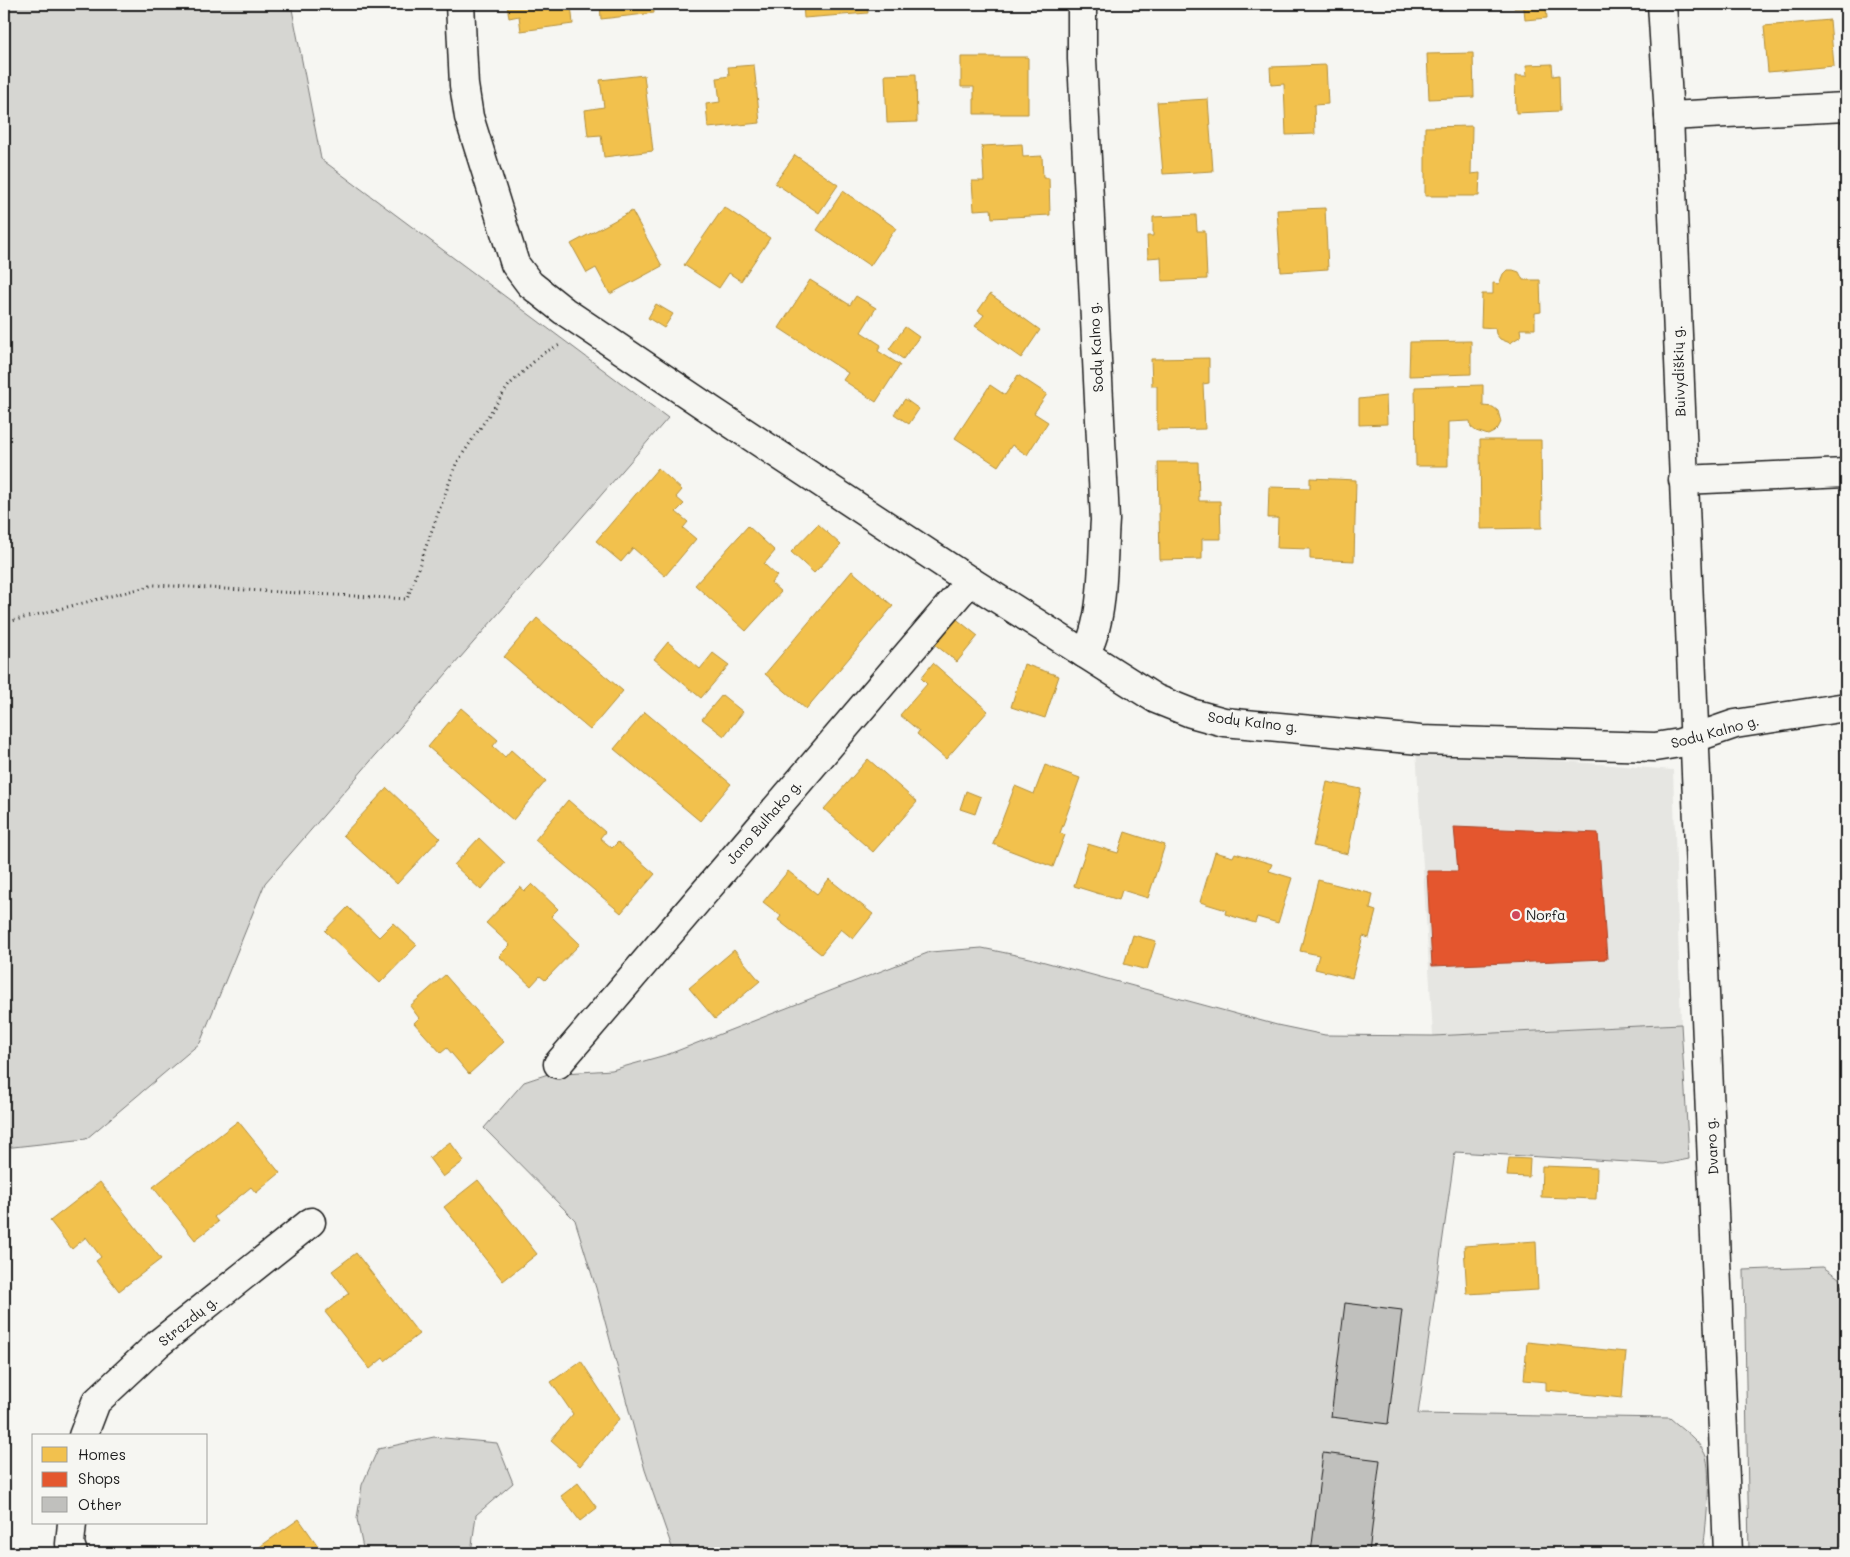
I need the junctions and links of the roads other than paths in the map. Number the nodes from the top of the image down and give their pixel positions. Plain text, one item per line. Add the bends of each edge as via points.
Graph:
1 (460, 4) edge
2 (1082, 4) edge
3 (1662, 4) edge
4 (1846, 107) edge
5 (1669, 116) junction
6 (1846, 473) edge
7 (1683, 480) junction
8 (970, 581) junction
9 (1085, 654) junction
10 (1846, 707) edge
11 (1694, 738) junction
12 (558, 1064) dead end
13 (311, 1222) dead end
14 (84, 1434) edge
15 (72, 1524) edge
16 (72, 1553) edge
17 (1728, 1553) edge

1 - 8 street via 469,117 515,264 530,284 564,311
2 - 9 street, Sodų Kalno g. via 1105,520 1096,625
3 - 5 street, Buivydiškių g.
4 - 5 street
5 - 7 street, Buivydiškių g.
6 - 7 street
7 - 11 street, Buivydiškių g.
8 - 9 street
8 - 12 street, Jano Bulhako g.
9 - 11 street, Sodų Kalno g. via 1156,699 1224,722 1444,741 1655,747
10 - 11 street, Sodų Kalno g. via 1736,724
11 - 17 street, Dvaro g.
13 - 14 street, Strazdų g. via 159,1343 96,1402
15 - 16 street

